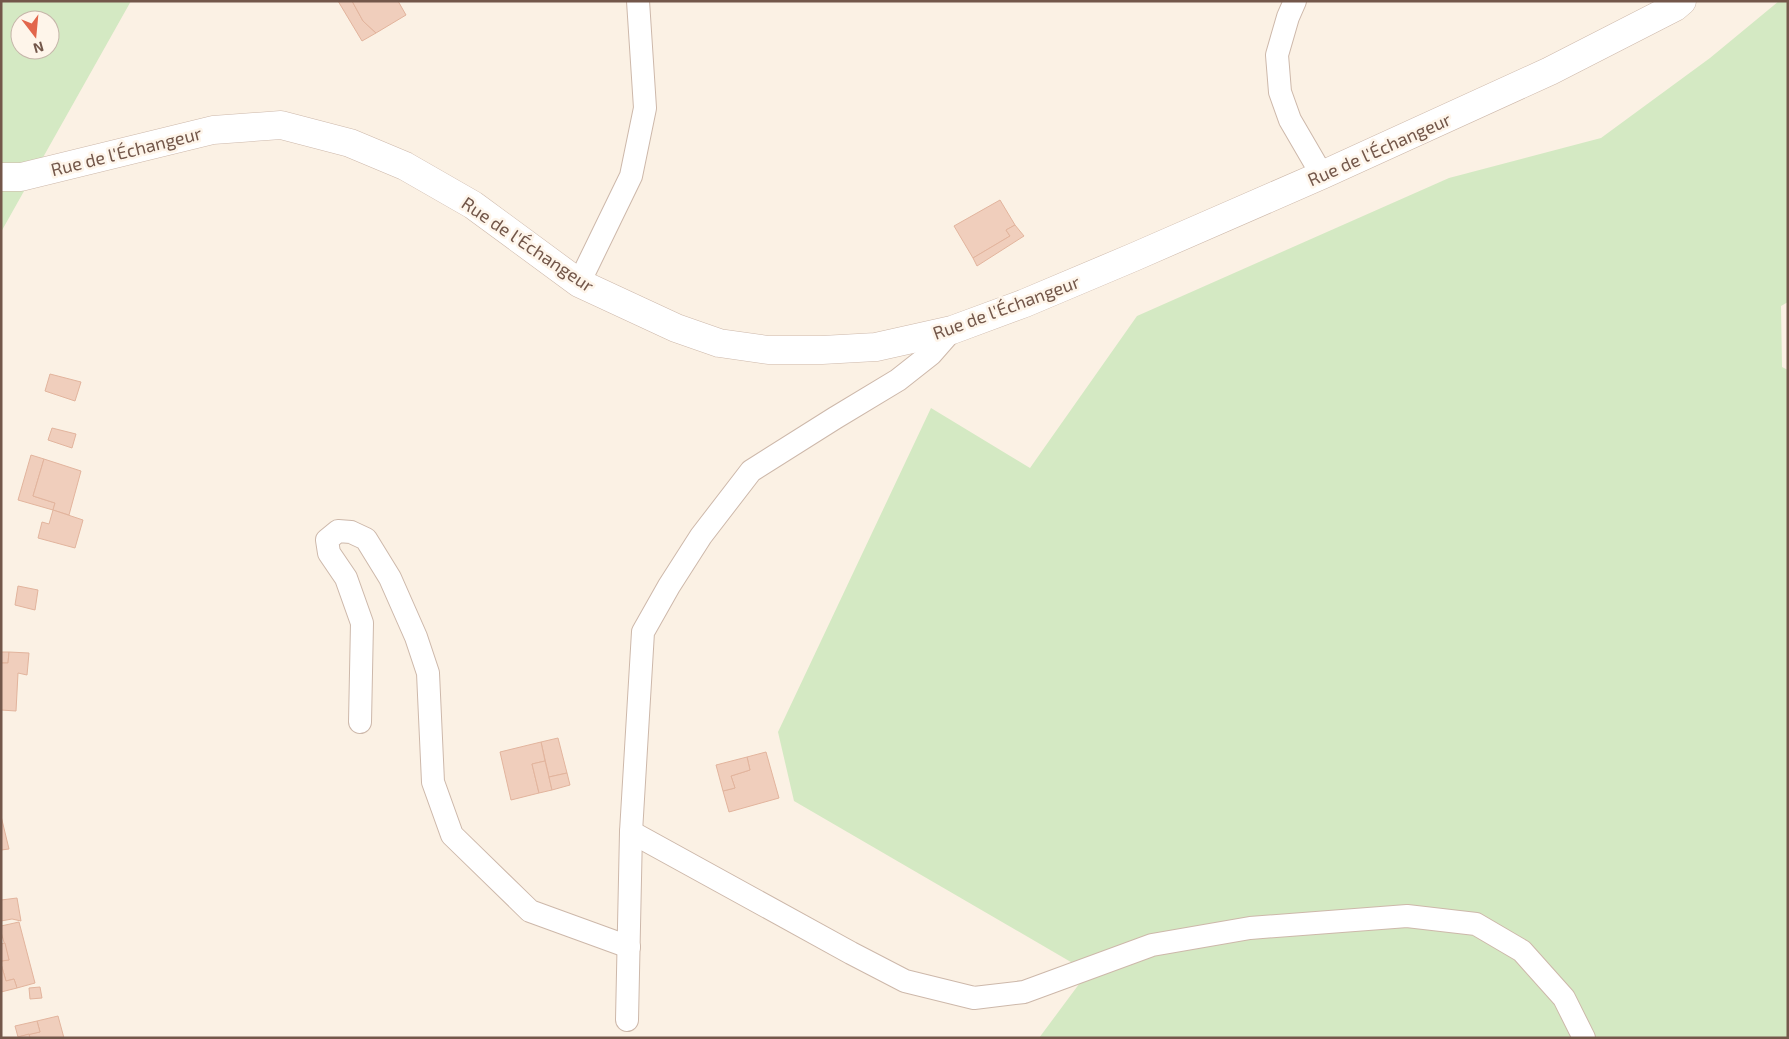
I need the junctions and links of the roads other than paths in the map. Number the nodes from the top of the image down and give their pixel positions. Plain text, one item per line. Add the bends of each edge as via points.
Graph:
1 (638, 1) edge
2 (1295, 1) edge
3 (1682, 1) edge
4 (1322, 175) junction
5 (1, 177) edge
6 (580, 283) junction
7 (952, 330) junction
8 (360, 722) dead end
9 (631, 832) junction
10 (629, 946) junction
11 (627, 1020) dead end
12 (1584, 1038) edge

1 - 6 street via 645,108 631,176
2 - 4 street via 1277,55 1280,92 1290,120
3 - 4 street, Rue de l'Échangeur via 1550,71
4 - 7 street, Rue de l'Échangeur via 1044,295
5 - 6 street, Rue de l'Échangeur via 21,177 214,130 281,125 350,143 405,166 473,206
6 - 7 street, Rue de l'Échangeur via 676,328 719,343 768,350 876,347
7 - 9 street via 930,354 898,380 751,471 695,544 643,632
8 - 10 street via 362,623 346,578 329,554 327,540 338,531 351,532 366,539 390,578 416,637 428,673 433,782 452,835 530,911
9 - 10 street
9 - 12 street via 905,981 974,998 1024,992 1152,945 1250,928 1407,916 1476,924 1522,951 1564,998
10 - 11 street

